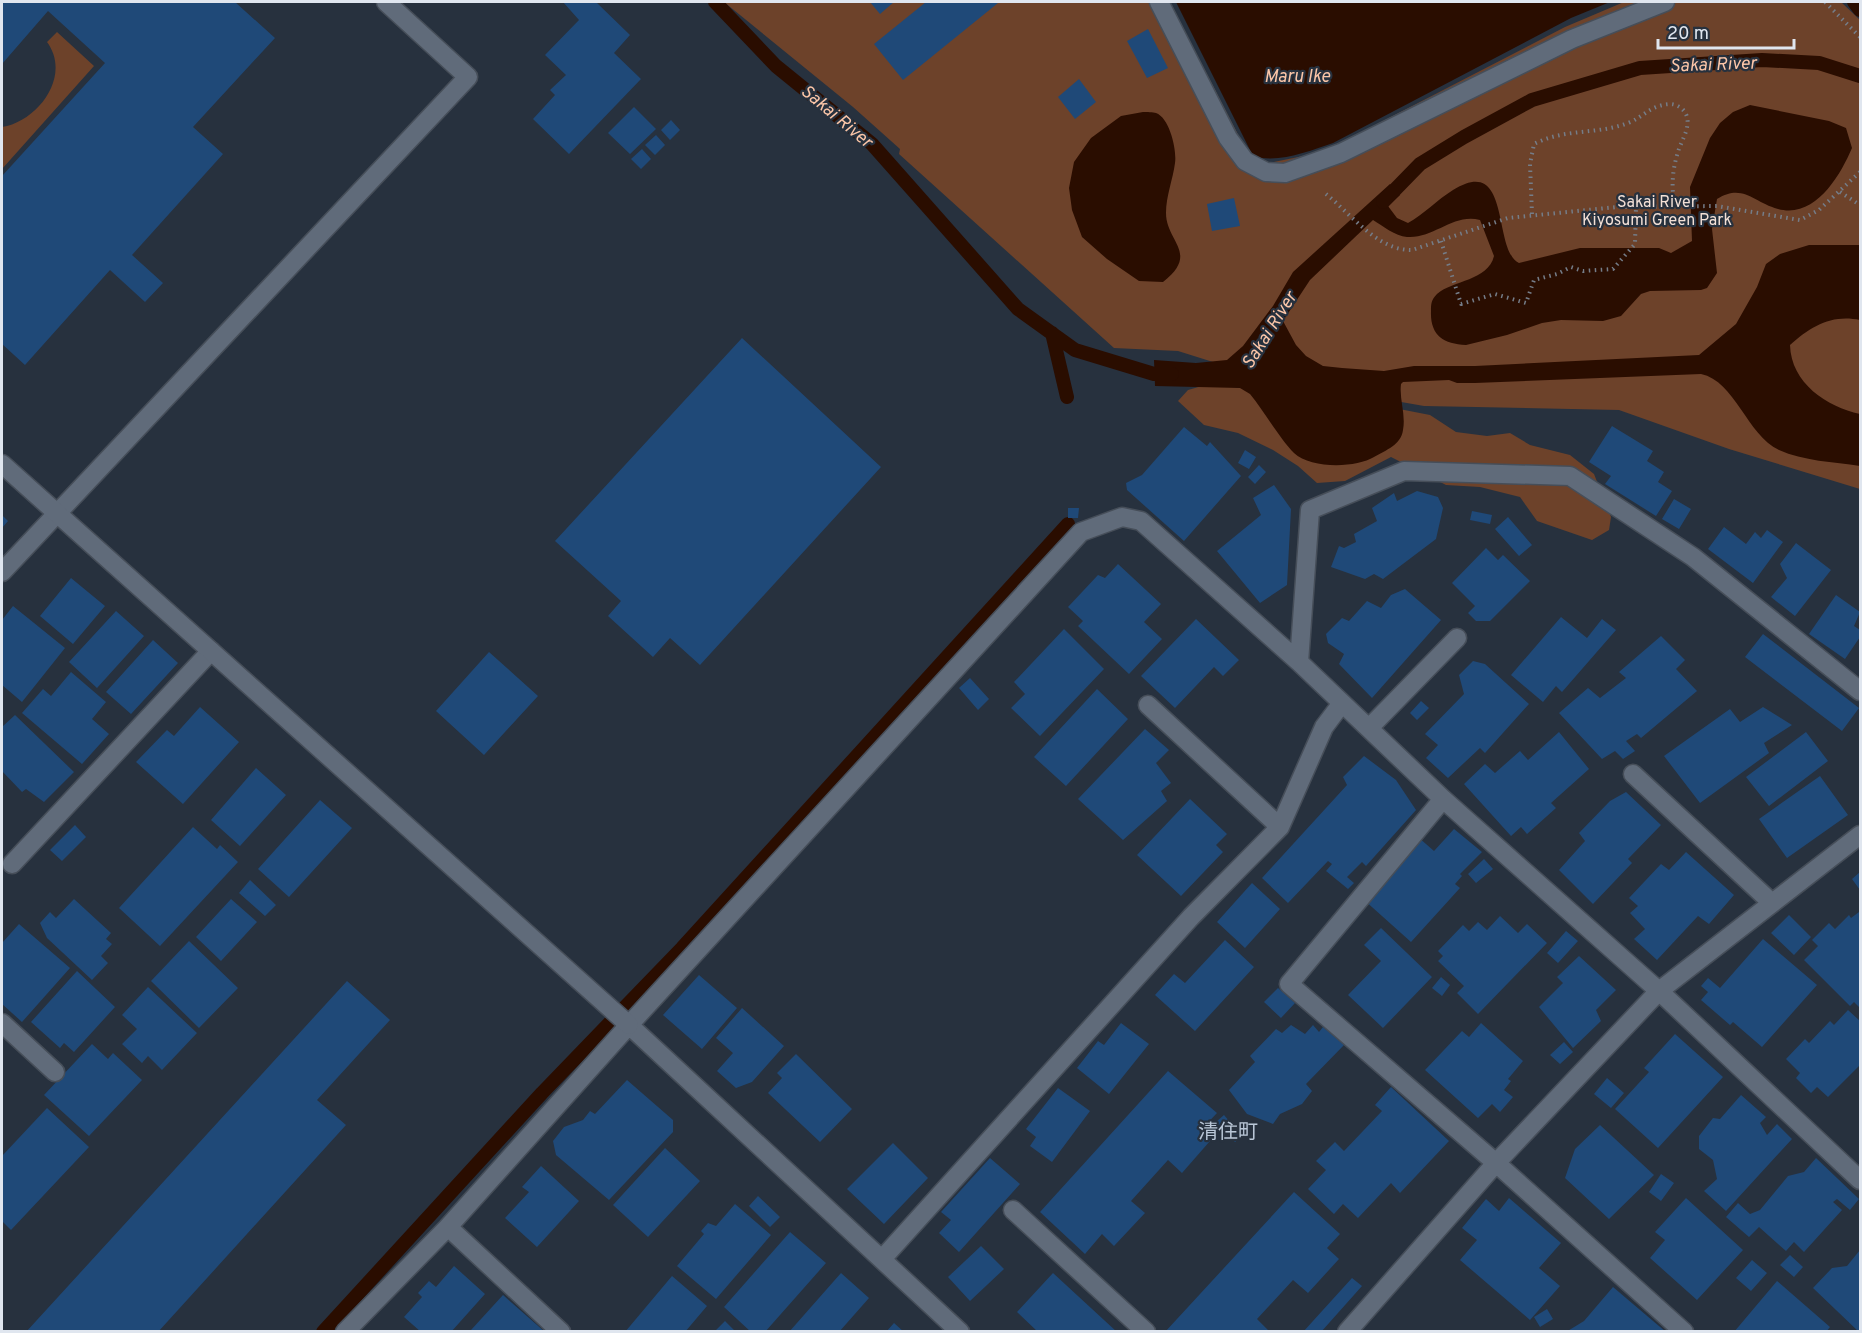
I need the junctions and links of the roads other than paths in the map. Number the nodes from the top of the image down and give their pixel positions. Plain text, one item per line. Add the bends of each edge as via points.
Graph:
1 (386, 2) edge
2 (1159, 2) edge
3 (1665, 2) edge
4 (2, 464) edge
5 (57, 514) junction
6 (2, 572) edge
7 (1457, 638) dead end
8 (211, 651) junction
9 (1299, 662) junction
10 (1860, 691) edge
11 (1342, 703) junction
12 (1148, 705) dead end
13 (1369, 728) junction
14 (1634, 774) dead end
15 (1443, 799) junction
16 (1280, 827) junction
17 (1860, 835) edge
18 (12, 864) dead end
19 (1772, 903) junction
20 (1659, 991) junction
21 (2, 1023) edge
22 (629, 1025) junction
23 (55, 1072) dead end
24 (1496, 1163) junction
25 (1860, 1180) edge
26 (1013, 1210) dead end
27 (448, 1227) junction
28 (882, 1259) junction
29 (356, 1328) edge
30 (561, 1332) edge
31 (960, 1332) edge
32 (1146, 1332) edge
33 (1347, 1332) edge
34 (1684, 1332) edge

1 - 5 street via 468,77
2 - 3 street via 1228,138 1245,161 1266,172 1285,173 1341,153 1572,39
4 - 5 street
5 - 6 street
5 - 8 street
7 - 13 street
8 - 18 street
8 - 22 street
9 - 10 street via 1310,510 1404,471 1570,476 1693,557
9 - 11 street
9 - 22 street via 1141,520 1122,517 1081,532
11 - 13 street
11 - 16 street via 1324,727
12 - 16 street
13 - 15 street
14 - 19 street
15 - 20 street
15 - 24 street via 1288,984
16 - 28 street via 1191,917
17 - 19 street
19 - 20 street
20 - 24 street
20 - 25 street
21 - 23 street
22 - 27 street
22 - 28 street
24 - 33 street
24 - 34 street
26 - 32 street
27 - 29 street
27 - 30 street
28 - 31 street

